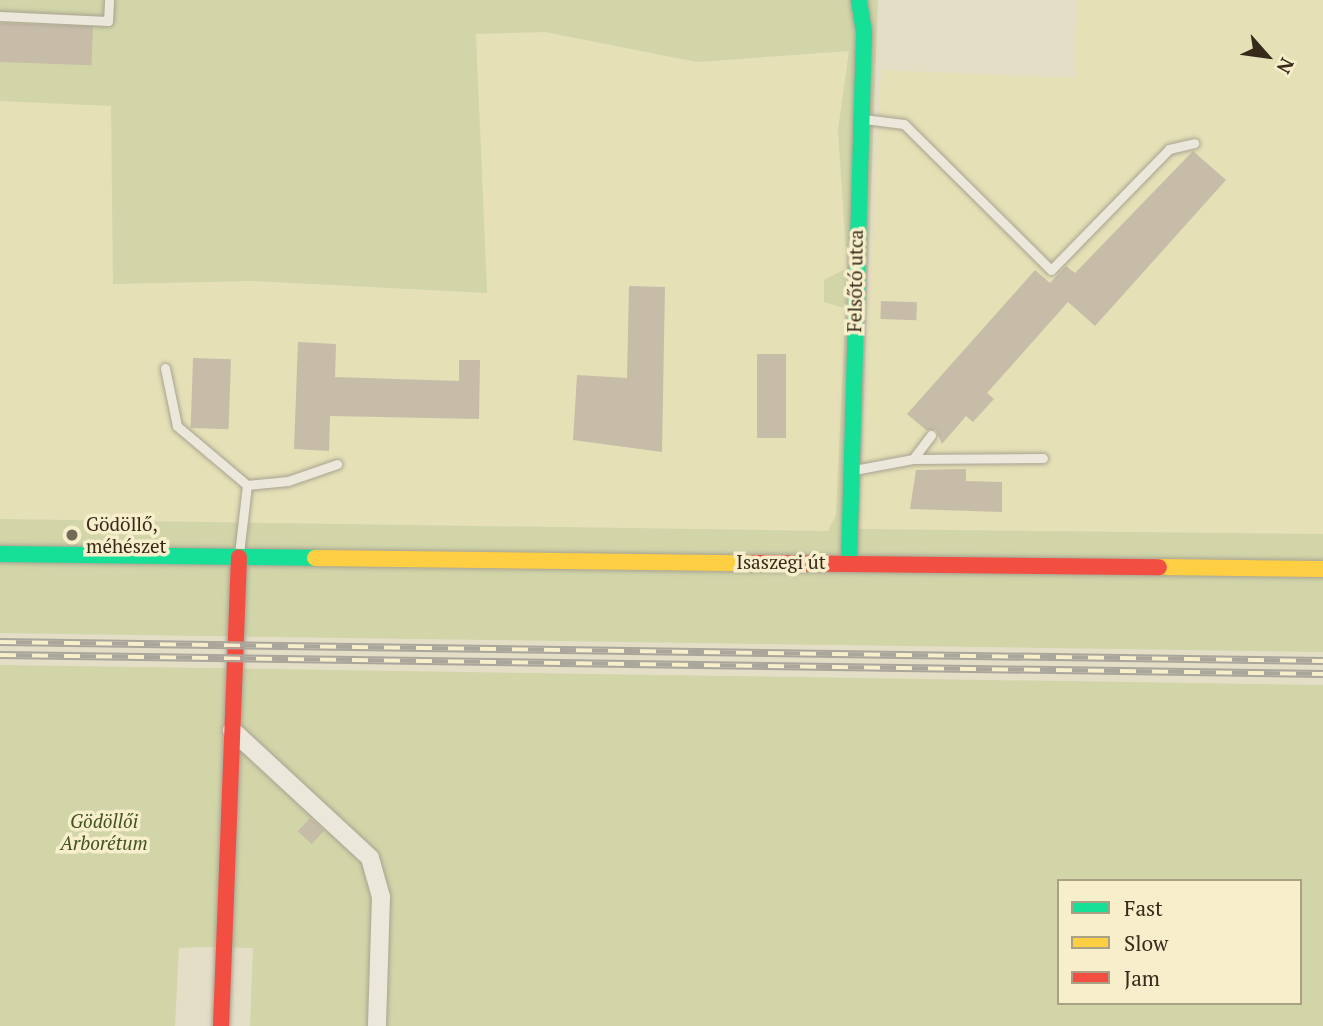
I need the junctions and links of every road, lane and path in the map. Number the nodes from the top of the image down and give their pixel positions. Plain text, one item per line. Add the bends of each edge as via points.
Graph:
1 (109, 0) edge
2 (859, 0) edge
3 (0, 16) edge
4 (859, 118) junction
5 (1194, 143) dead end
6 (165, 368) dead end
7 (930, 435) dead end
8 (1043, 458) dead end
9 (913, 459) junction
10 (337, 464) dead end
11 (852, 470) junction
12 (247, 485) junction
13 (0, 554) edge
14 (239, 557) junction
15 (849, 563) junction
16 (1323, 569) edge
17 (232, 730) junction
18 (221, 1026) edge
19 (377, 1026) edge

1 - 3 lane via 108,21
2 - 4 main road, Felsőtó utca via 864,32
4 - 5 lane via 904,124 1051,270 1169,149
4 - 11 main road, Felsőtó utca
6 - 12 lane via 177,426
7 - 9 lane
8 - 9 lane
9 - 11 lane
10 - 12 lane via 288,481
11 - 15 main road, Felsőtó utca
12 - 14 lane
13 - 14 main road, Isaszegi út
14 - 15 main road, Isaszegi út
14 - 17 main road
15 - 16 main road, Isaszegi út
17 - 18 main road
17 - 19 street via 370,858 382,897

